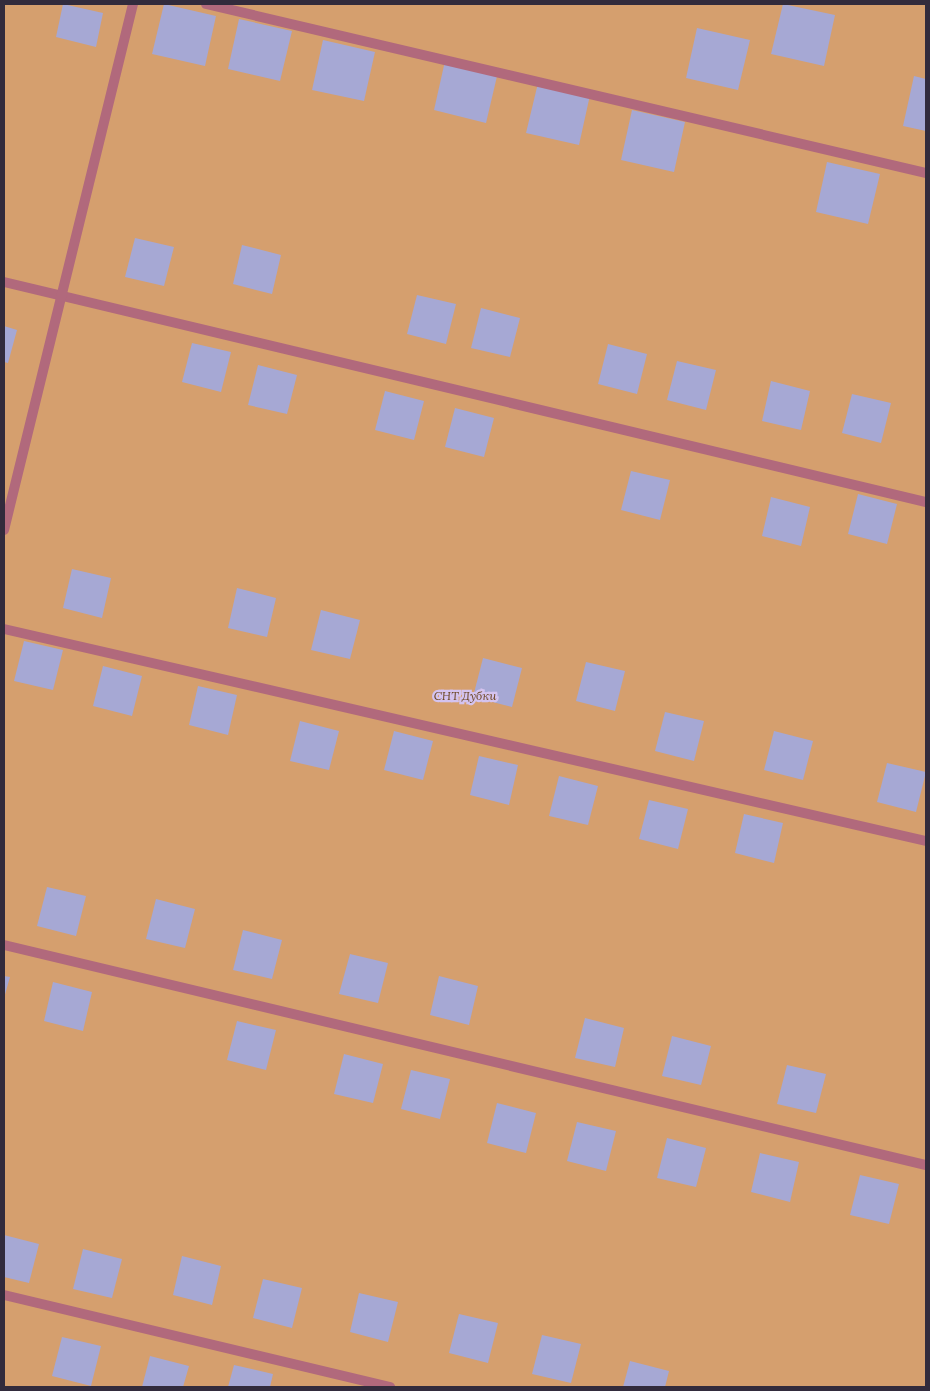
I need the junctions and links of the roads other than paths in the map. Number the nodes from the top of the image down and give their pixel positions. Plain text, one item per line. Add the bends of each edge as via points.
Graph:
1 (134, 4) edge
2 (206, 4) edge
3 (926, 173) edge
4 (4, 282) edge
5 (59, 295) junction
6 (926, 502) edge
7 (4, 530) edge
8 (4, 629) edge
9 (926, 841) edge
10 (4, 945) edge
11 (926, 1166) edge
12 (4, 1295) edge
13 (390, 1387) edge

1 - 5 street
2 - 3 street
4 - 5 street
5 - 6 street
5 - 7 street
8 - 9 street
10 - 11 street
12 - 13 street

